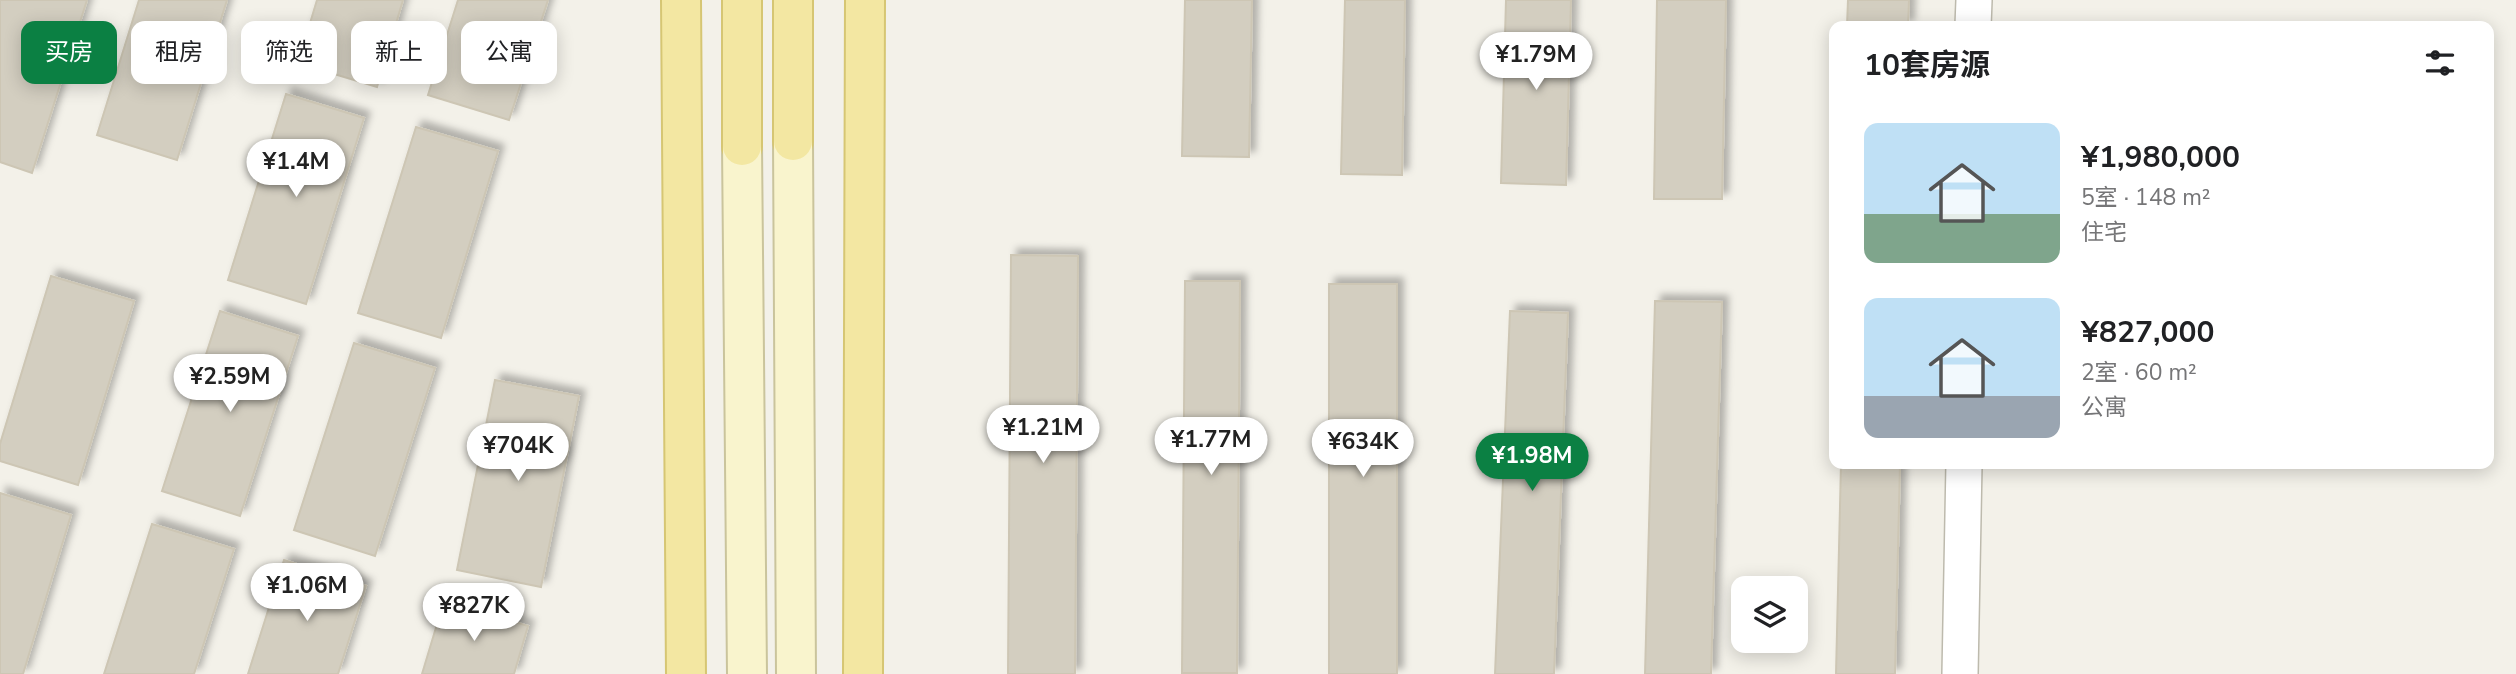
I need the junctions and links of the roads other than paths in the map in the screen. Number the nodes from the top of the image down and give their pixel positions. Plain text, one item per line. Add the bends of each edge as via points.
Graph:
1 (681, 0) edge
2 (742, 0) edge
3 (793, 0) edge
4 (865, 0) edge
5 (1974, 0) edge
6 (1973, 21) edge
7 (1964, 469) edge
8 (686, 674) edge
9 (747, 674) edge
10 (796, 674) edge
11 (863, 674) edge
12 (1960, 674) edge

1 - 8 main road
2 - 9 main road
3 - 10 main road
4 - 11 main road
5 - 6 street
7 - 12 street

